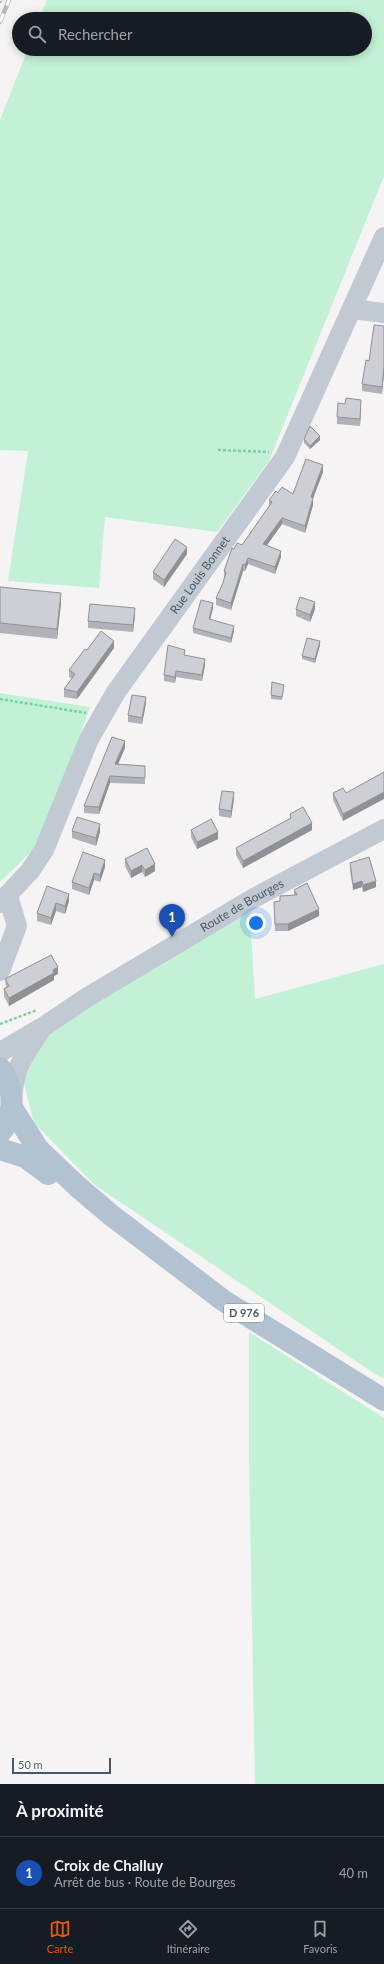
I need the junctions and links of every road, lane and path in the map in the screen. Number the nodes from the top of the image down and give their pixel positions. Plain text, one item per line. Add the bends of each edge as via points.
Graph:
1 (384, 237) edge
2 (352, 309) junction
3 (384, 313) edge
4 (218, 450) dead end
5 (287, 453) junction
6 (0, 699) edge
7 (102, 715) junction
8 (384, 829) edge
9 (4, 899) edge
10 (0, 971) edge
11 (43, 1027) junction
12 (0, 1052) edge
13 (0, 1068) edge
14 (12, 1104) junction
15 (0, 1133) edge
16 (0, 1149) edge
17 (110, 1215) junction
18 (384, 1400) edge

1 - 2 street, Rue Louis Bonnet
2 - 3 street
2 - 5 street, Rue Louis Bonnet
4 - 5 path
5 - 7 street, Rue Louis Bonnet
6 - 7 path
7 - 9 street, Rue Louis Bonnet via 89,739 44,850 30,871
8 - 11 street, Route de Bourges via 252,899 86,998
9 - 10 street via 17,926
11 - 12 street, Route de Bourges
11 - 14 street, Route de Bourges via 18,1066 13,1081
13 - 14 main road via 10,1085
14 - 15 main road via 5,1127
14 - 17 main road, D 976 via 38,1149
16 - 17 main road, D 976 via 25,1157
17 - 18 main road, D 976 via 224,1301

